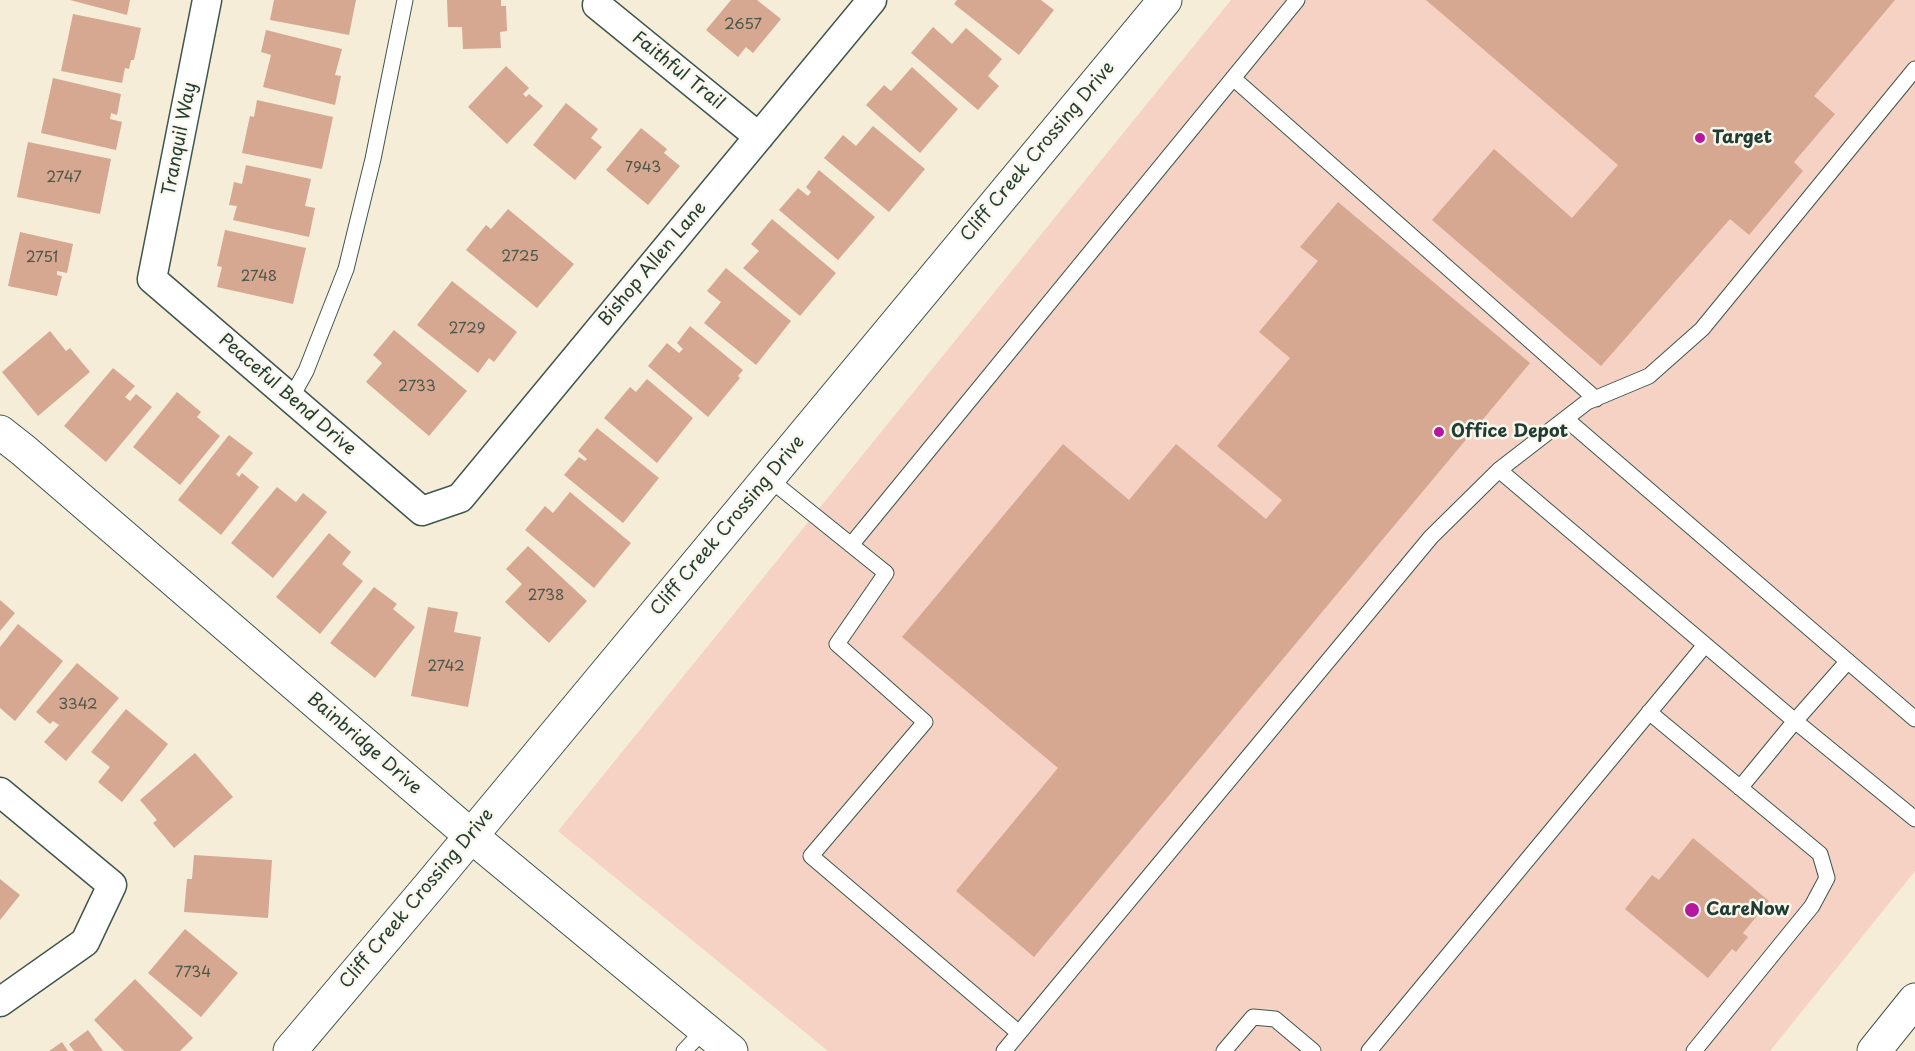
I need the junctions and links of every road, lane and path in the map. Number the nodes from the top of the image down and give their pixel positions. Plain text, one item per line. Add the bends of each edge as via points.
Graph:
1 (207, 0) edge
2 (405, 0) edge
3 (872, 0) edge
4 (1165, 0) edge
5 (1297, 0) edge
6 (597, 5) dead end
7 (1915, 69) edge
8 (1233, 78) junction
9 (759, 136) junction
10 (152, 279) joint
11 (291, 399) junction
12 (1596, 399) junction
13 (1566, 419) junction
14 (0, 432) edge
15 (1499, 470) junction
16 (768, 478) junction
17 (422, 511) joint
18 (851, 545) junction
19 (1705, 645) junction
20 (1848, 661) junction
21 (1649, 712) junction
22 (1915, 719) edge
23 (1794, 722) junction
24 (1740, 788) junction
25 (0, 792) edge
26 (1915, 819) edge
27 (470, 836) junction
28 (1915, 1000) edge
29 (0, 1002) edge
30 (1019, 1033) junction
31 (694, 1040) edge
32 (290, 1051) edge
33 (731, 1051) edge
34 (1004, 1051) edge
35 (1224, 1051) edge
36 (1313, 1051) edge
37 (1369, 1051) edge
38 (1694, 1051) edge
39 (1874, 1051) edge

1 - 10 street, Tranquil Way
2 - 11 lane via 346,269
3 - 9 street, Bishop Allen Lane
4 - 16 street, Cliff Creek Crossing Drive
5 - 8 lane
6 - 9 street, Faithful Trail
7 - 12 lane via 1702,328 1648,376
8 - 12 lane
8 - 18 lane
9 - 17 street, Bishop Allen Lane via 460,498
10 - 11 street, Peaceful Bend Drive
11 - 17 street, Peaceful Bend Drive
12 - 13 lane
13 - 15 lane
13 - 20 lane
14 - 27 street, Bainbridge Drive
15 - 19 lane
15 - 30 lane via 1431,537
16 - 18 lane
16 - 27 street, Cliff Creek Crossing Drive
18 - 30 lane via 886,573 837,644 924,722 811,856
19 - 21 lane
19 - 23 lane
20 - 22 lane
20 - 23 lane
21 - 24 lane
21 - 37 lane
23 - 24 lane
23 - 26 lane
24 - 38 lane via 1820,854 1827,878 1812,906
25 - 29 street via 112,885 85,942
27 - 31 street, Bainbridge Drive
27 - 32 street, Cliff Creek Crossing Drive
28 - 39 street
30 - 34 lane
31 - 33 street, Bainbridge Drive
35 - 36 lane via 1253,1017 1275,1018

